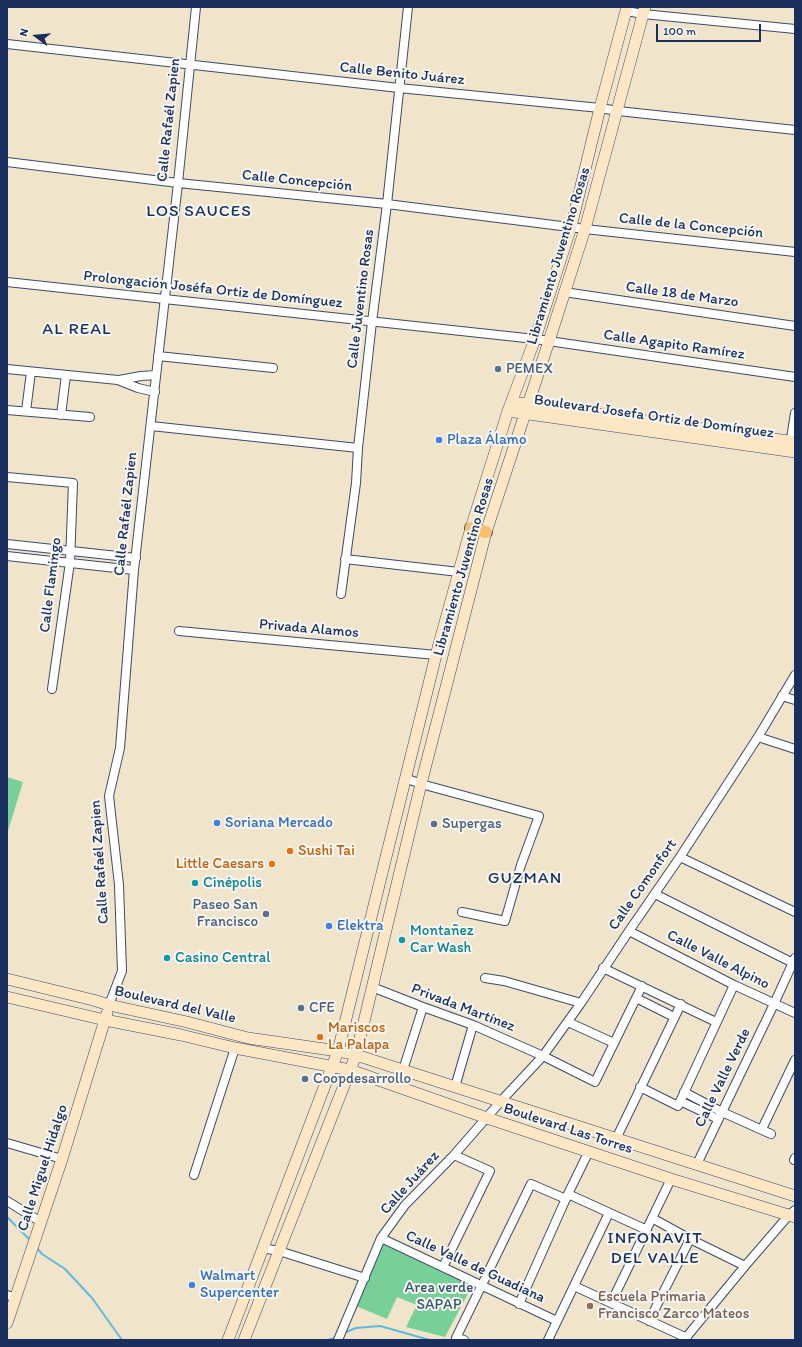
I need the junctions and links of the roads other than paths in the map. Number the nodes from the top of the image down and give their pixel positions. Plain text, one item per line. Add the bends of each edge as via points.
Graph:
1 (196, 7) edge
2 (408, 7) edge
3 (626, 9) edge
4 (644, 10) edge
5 (795, 29) edge
6 (7, 44) edge
7 (190, 65) junction
8 (399, 88) junction
9 (600, 108) junction
10 (618, 111) junction
11 (795, 130) edge
12 (7, 162) edge
13 (178, 183) junction
14 (387, 204) junction
15 (571, 227) junction
16 (584, 229) junction
17 (795, 252) edge
18 (7, 282) edge
19 (564, 292) junction
20 (165, 299) junction
21 (372, 322) junction
22 (795, 326) edge
23 (535, 339) junction
24 (549, 341) junction
25 (158, 356) junction
26 (272, 368) dead end
27 (7, 369) edge
28 (31, 372) junction
29 (66, 375) junction
30 (156, 375) junction
31 (795, 377) edge
32 (118, 380) junction
33 (155, 392) junction
34 (510, 407) junction
35 (527, 409) junction
36 (7, 410) edge
37 (26, 412) junction
38 (795, 413) edge
39 (61, 415) junction
40 (90, 418) dead end
41 (151, 426) junction
42 (792, 446) edge
43 (358, 448) junction
44 (7, 477) edge
45 (471, 528) junction
46 (486, 532) junction
47 (7, 544) edge
48 (71, 551) junction
49 (7, 556) edge
50 (136, 558) junction
51 (345, 559) junction
52 (70, 562) junction
53 (134, 570) junction
54 (459, 572) junction
55 (341, 594) dead end
56 (179, 631) dead end
57 (436, 655) junction
58 (795, 675) edge
59 (52, 689) dead end
60 (782, 696) junction
61 (795, 700) edge
62 (758, 737) junction
63 (795, 749) edge
64 (405, 778) junction
65 (422, 784) junction
66 (680, 857) junction
67 (655, 894) junction
68 (462, 912) dead end
69 (795, 912) edge
70 (629, 931) junction
71 (794, 962) edge
72 (603, 968) junction
73 (485, 978) dead end
74 (8, 982) edge
75 (734, 985) junction
76 (642, 986) junction
77 (372, 987) junction
78 (7, 997) edge
79 (636, 998) junction
80 (581, 1003) junction
81 (681, 1004) junction
82 (774, 1004) junction
83 (109, 1005) junction
84 (423, 1008) junction
85 (795, 1013) edge
86 (674, 1017) junction
87 (105, 1020) junction
88 (568, 1022) junction
89 (716, 1022) junction
90 (196, 1025) junction
91 (473, 1025) junction
92 (181, 1035) junction
93 (614, 1043) junction
94 (236, 1048) junction
95 (338, 1051) junction
96 (356, 1054) junction
97 (544, 1056) junction
98 (795, 1060) edge
99 (332, 1067) junction
100 (350, 1070) junction
101 (403, 1070) junction
102 (455, 1087) junction
103 (640, 1088) junction
104 (684, 1092) junction
105 (501, 1101) junction
106 (679, 1104) junction
107 (720, 1115) junction
108 (487, 1118) junction
109 (762, 1129) junction
110 (770, 1134) dead end
111 (616, 1139) junction
112 (7, 1143) edge
113 (589, 1151) junction
114 (454, 1155) junction
115 (62, 1159) junction
116 (697, 1164) junction
117 (194, 1175) dead end
118 (671, 1179) junction
119 (567, 1196) junction
120 (795, 1196) edge
121 (7, 1201) edge
122 (609, 1213) junction
123 (793, 1214) edge
124 (652, 1218) junction
125 (39, 1227) junction
126 (647, 1230) junction
127 (381, 1238) junction
128 (690, 1239) junction
129 (262, 1248) junction
130 (280, 1251) junction
131 (745, 1266) junction
132 (444, 1267) junction
133 (365, 1278) junction
134 (482, 1286) junction
135 (574, 1286) junction
136 (11, 1297) edge
137 (611, 1303) junction
138 (520, 1304) junction
139 (557, 1321) junction
140 (649, 1321) junction
141 (7, 1323) edge
142 (460, 1339) edge
143 (685, 1339) edge
144 (228, 1340) edge
145 (244, 1340) edge
146 (338, 1340) edge
147 (548, 1340) edge

1 - 7 street, Calle Rafaél Zapien
2 - 8 street, Calle Juventino Rosas
3 - 4 street
3 - 9 main road, Libramiento Juventino Rosas
4 - 5 street
4 - 10 main road, Libramiento Juventino Rosas
6 - 7 street, Calle Benito Juárez
7 - 8 street, Calle Benito Juárez
7 - 13 street, Calle Rafaél Zapien
8 - 9 street, Calle Benito Juárez
8 - 14 street, Calle Juventino Rosas
9 - 10 street, Calle Benito Juárez
9 - 15 main road, Libramiento Juventino Rosas
10 - 11 street, Calle Benito Juárez
10 - 16 main road, Libramiento Juventino Rosas
12 - 13 street, Calle Concepción
13 - 14 street, Calle Concepción
13 - 20 street, Calle Rafaél Zapien
14 - 15 street, Calle Concepción
14 - 21 street, Calle Juventino Rosas
15 - 16 street, Calle Concepción
15 - 23 main road, Libramiento Juventino Rosas
16 - 17 street, Calle de la Concepción
16 - 19 main road, Libramiento Juventino Rosas
18 - 20 street, Prolongación Joséfa Ortiz de Domínguez
19 - 22 street, Calle 18 de Marzo
19 - 24 main road, Libramiento Juventino Rosas
20 - 21 street, Prolongación Joséfa Ortiz de Domínguez
20 - 25 street, Calle Rafaél Zapien
21 - 23 street, Prolongación Joséfa Ortiz de Domínguez
21 - 43 street, Calle Juventino Rosas
23 - 24 street, Calle Agapito Ramírez
23 - 34 main road, Libramiento Juventino Rosas
24 - 31 street, Calle Agapito Ramírez
24 - 35 main road, Libramiento Juventino Rosas
25 - 26 street
25 - 30 street, Calle Rafaél Zapien
27 - 28 street
28 - 29 street
28 - 37 street
29 - 32 street
29 - 39 street
30 - 32 street
30 - 33 street, Calle Rafaél Zapien
32 - 33 street
33 - 41 street, Calle Rafaél Zapien
34 - 35 main road, Boulevard Josefa Ortiz de Domínguez
34 - 45 main road, Libramiento Juventino Rosas
35 - 42 main road, Boulevard Josefa Ortiz de Domínguez
35 - 46 main road, Libramiento Juventino Rosas
36 - 37 street
37 - 39 street
38 - 42 street
39 - 40 street
41 - 43 street
41 - 50 street, Calle Rafaél Zapien
43 - 51 street, Calle Juventino Rosas via 356,483
44 - 48 street, Calle Flamingo via 73,483
45 - 46 main road
45 - 54 main road, Libramiento Juventino Rosas
46 - 65 main road, Libramiento Juventino Rosas
47 - 48 street
48 - 50 street
48 - 52 street, Calle Flamingo
49 - 52 street
50 - 53 street, Calle Rafaél Zapien
51 - 54 street
51 - 55 street, Calle Juventino Rosas
52 - 53 street
52 - 59 street, Calle Flamingo
53 - 83 street, Calle Rafaél Zapien via 120,748 109,796 119,885 122,971
54 - 57 main road, Libramiento Juventino Rosas
56 - 57 street, Privada Alamos
57 - 64 main road, Libramiento Juventino Rosas
58 - 60 street, Calle Comonfort
60 - 61 street
60 - 62 street, Calle Comonfort
62 - 63 street
62 - 66 street, Calle Comonfort
64 - 65 street
64 - 95 main road, Libramiento Juventino Rosas
65 - 68 street via 539,816 521,865 505,921
65 - 77 main road, Libramiento Juventino Rosas
66 - 67 street, Calle Comonfort
66 - 69 street
67 - 70 street, Calle Comonfort
67 - 71 street
70 - 72 street, Calle Comonfort
70 - 75 street, Calle Valle Alpino
71 - 82 street, Calle Valle Verde
72 - 76 street
72 - 80 street, Calle Comonfort
73 - 80 street
74 - 83 main road, Boulevard del Valle
75 - 82 street, Calle Valle Alpino
75 - 89 street
76 - 79 street
76 - 81 street
77 - 84 street, Privada Martínez
77 - 96 main road, Libramiento Juventino Rosas
78 - 87 main road, Boulevard del Valle
79 - 86 street
79 - 93 street
80 - 88 street, Calle Comonfort
81 - 86 street
81 - 89 street
82 - 85 street, Calle Valle Alpino
82 - 107 street, Calle Valle Verde
83 - 87 main road, Calle Rafaél Zapien
83 - 90 main road, Boulevard del Valle
84 - 91 street, Privada Martínez
84 - 101 street
86 - 103 street
87 - 92 main road, Boulevard del Valle
87 - 115 main road, Calle Miguel Hidalgo
88 - 93 street
88 - 97 street, Calle Comonfort
89 - 104 street
90 - 92 main road
90 - 95 main road, Boulevard del Valle via 248,1038
91 - 97 street, Privada Martínez
91 - 102 street
92 - 94 main road, Boulevard del Valle
93 - 97 street, Privada Martínez via 595,1082
94 - 99 main road, Boulevard del Valle
94 - 117 street
95 - 96 main road, Boulevard Las Torres
95 - 99 main road, Libramiento Juventino Rosas
96 - 100 main road, Libramiento Juventino Rosas
96 - 101 main road, Boulevard Las Torres
97 - 105 street, Calle Comonfort
98 - 109 street
99 - 100 main road, Boulevard Las Torres
99 - 129 main road, Libramiento Juventino Rosas
100 - 108 main road, Boulevard Las Torres
100 - 130 main road, Libramiento Juventino Rosas
101 - 102 main road, Boulevard Las Torres
102 - 105 main road, Boulevard Las Torres
103 - 106 street
103 - 111 street
104 - 106 street
104 - 107 street
105 - 108 street, Calle Juárez
105 - 111 main road, Boulevard Las Torres
106 - 107 street
107 - 109 street
107 - 116 street, Calle Valle Verde
108 - 113 main road, Boulevard Las Torres
108 - 114 street, Calle Juárez
109 - 110 street
111 - 116 main road, Boulevard Las Torres
112 - 115 street
113 - 118 main road, Boulevard Las Torres
113 - 119 street
114 - 127 street, Calle Juárez via 405,1205
114 - 132 street via 490,1171
115 - 125 main road, Calle Miguel Hidalgo
116 - 120 main road, Boulevard Las Torres
118 - 123 main road, Boulevard Las Torres
118 - 124 street
119 - 122 street
119 - 134 street via 531,1184
119 - 138 street
121 - 125 street
122 - 126 street
122 - 135 street
123 - 131 street
124 - 126 street
124 - 128 street
125 - 136 main road, Calle Miguel Hidalgo via 31,1253
126 - 137 street
127 - 132 street, Calle Valle de Guadiana
127 - 133 street, Calle Juárez
128 - 131 street
128 - 140 street
129 - 130 street
129 - 144 main road, Libramiento Juventino Rosas
130 - 133 street
130 - 145 main road, Libramiento Juventino Rosas
131 - 143 street
132 - 134 street, Calle Valle de Guadiana
133 - 146 street, Calle Juárez
134 - 138 street, Calle Valle de Guadiana
134 - 142 street
135 - 137 street
135 - 139 street
136 - 141 main road, Calle Miguel Hidalgo
137 - 140 street
138 - 139 street, Calle Valle de Guadiana
139 - 147 street
140 - 143 street

